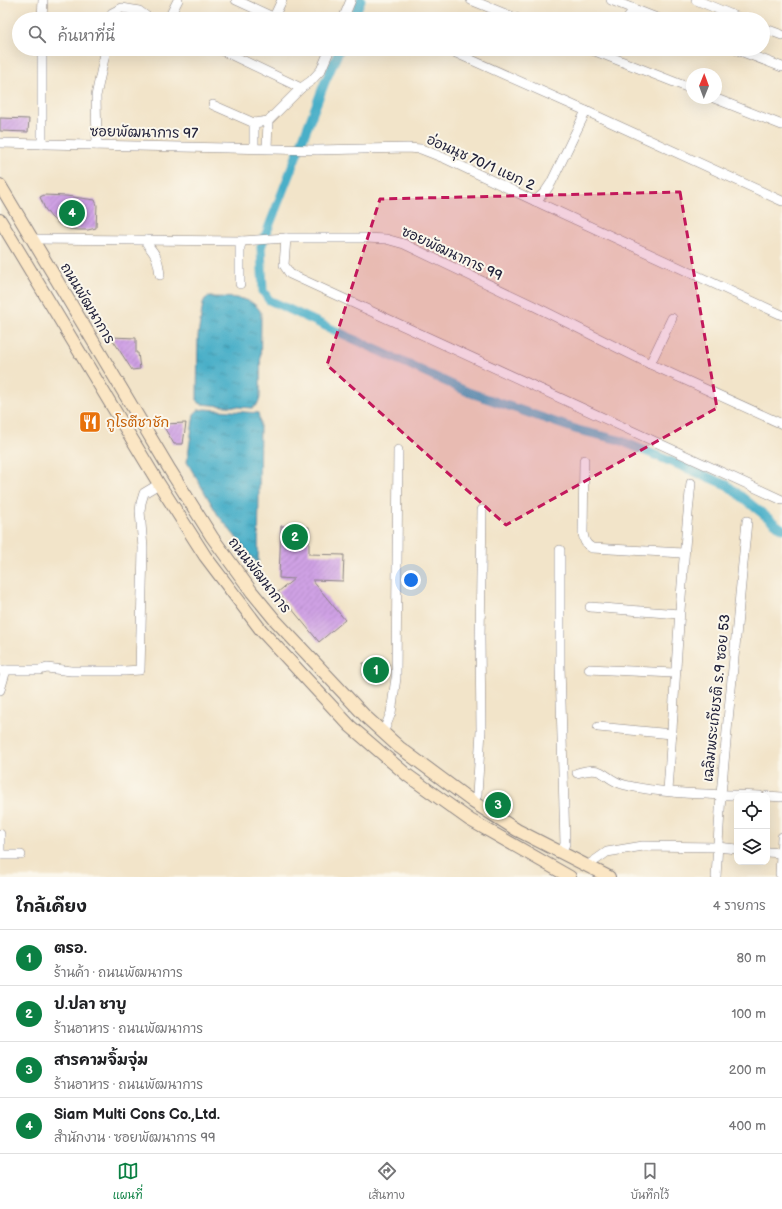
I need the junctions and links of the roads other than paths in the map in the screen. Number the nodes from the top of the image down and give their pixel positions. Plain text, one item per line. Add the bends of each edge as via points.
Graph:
1 (43, 0) edge
2 (178, 0) edge
3 (236, 0) edge
4 (282, 0) edge
5 (472, 0) edge
6 (611, 0) edge
7 (696, 0) edge
8 (351, 1) edge
9 (633, 8) junction
10 (42, 12) edge
11 (114, 12) edge
12 (140, 12) edge
13 (172, 12) edge
14 (263, 12) edge
15 (278, 12) edge
16 (346, 12) edge
17 (501, 12) edge
18 (631, 12) edge
19 (642, 12) edge
20 (725, 12) edge
21 (770, 31) edge
22 (782, 35) edge
23 (42, 56) edge
24 (105, 56) edge
25 (234, 56) edge
26 (327, 56) edge
27 (463, 56) edge
28 (619, 56) edge
29 (753, 56) edge
30 (782, 67) edge
31 (686, 86) edge
32 (301, 88) junction
33 (722, 101) edge
34 (213, 105) dead end
35 (586, 111) junction
36 (268, 121) junction
37 (254, 122) junction
38 (782, 125) edge
39 (0, 143) edge
40 (42, 144) junction
41 (97, 145) junction
42 (254, 148) junction
43 (267, 148) junction
44 (288, 148) joint
45 (0, 185) edge
46 (535, 201) junction
47 (782, 201) edge
48 (0, 220) edge
49 (3, 233) edge
50 (286, 238) junction
51 (32, 239) junction
52 (146, 240) junction
53 (242, 242) junction
54 (160, 275) dead end
55 (240, 284) dead end
56 (782, 315) edge
57 (672, 318) dead end
58 (650, 364) junction
59 (782, 424) edge
60 (398, 450) dead end
61 (584, 460) dead end
62 (691, 483) dead end
63 (158, 484) junction
64 (782, 500) edge
65 (482, 510) dead end
66 (747, 521) dead end
67 (560, 550) dead end
68 (683, 553) junction
69 (590, 607) dead end
70 (679, 614) junction
71 (589, 669) dead end
72 (3, 670) edge
73 (674, 673) junction
74 (0, 690) edge
75 (598, 727) dead end
76 (383, 733) junction
77 (672, 734) junction
78 (577, 772) dead end
79 (668, 791) junction
80 (721, 794) junction
81 (734, 795) edge
82 (770, 796) edge
83 (782, 797) edge
84 (473, 802) junction
85 (0, 834) edge
86 (782, 837) edge
87 (717, 847) junction
88 (734, 850) edge
89 (770, 852) edge
90 (562, 853) junction
91 (781, 853) junction
92 (21, 854) dead end
93 (0, 855) edge
94 (587, 866) junction
95 (780, 874) dead end
96 (570, 877) edge
97 (609, 877) edge
98 (716, 877) edge

1 - 10 street
2 - 13 street
3 - 14 street
4 - 15 street
5 - 17 street
6 - 9 street
7 - 20 street
8 - 16 street
9 - 18 street
9 - 19 street
11 - 12 street via 122,8
21 - 22 street
23 - 40 street
24 - 41 street via 96,96
25 - 32 street
26 - 32 street via 321,70
27 - 35 street
28 - 31 street
29 - 30 street
32 - 36 street
33 - 38 street
34 - 37 street
35 - 46 street, อ่อนนุช 70/1 แยก 2 via 551,184
35 - 47 street
36 - 37 street
36 - 43 street
37 - 42 street
39 - 40 street, ซอยพัฒนาการ 97
40 - 41 street, ซอยพัฒนาการ 97
41 - 42 street, ซอยพัฒนาการ 97
42 - 43 street, ซอยพัฒนาการ 97
43 - 44 street, ซอยพัฒนาการ 97
44 - 46 street, อ่อนนุช 70/1 แยก 2 via 421,150 444,158
45 - 51 main road, ถนนพัฒนาการ
46 - 56 street
48 - 49 main road
49 - 63 main road
50 - 53 street, ซอยพัฒนาการ 99
50 - 58 street, ซอยพัฒนาการ 99 via 379,238 404,244
50 - 64 street via 284,265 290,274
51 - 52 street, ซอยพัฒนาการ 99
51 - 76 main road, ถนนพัฒนาการ via 212,537 275,620
52 - 53 street, ซอยพัฒนาการ 99
52 - 54 street via 147,246 158,261
53 - 55 street
57 - 58 street
58 - 59 street, ซอยพัฒนาการ 99
60 - 76 street via 396,678 391,713
61 - 68 street via 583,533 588,545 592,548
62 - 68 street
63 - 72 street via 144,493 140,507 144,548 140,670
63 - 96 main road via 205,556 261,630 350,726 407,775 470,820
65 - 84 street via 481,731 477,795
66 - 80 street, เฉลิมพระเกียรติ ร.9 ซอย 53
67 - 90 street via 565,844
68 - 70 street
69 - 70 street
70 - 73 street
71 - 73 street
72 - 74 street
73 - 77 street
75 - 77 street
76 - 84 main road, ถนนพัฒนาการ
77 - 79 street
78 - 79 street via 596,769 624,785
79 - 80 street
80 - 81 street
80 - 87 street, เฉลิมพระเกียรติ ร.9 ซอย 53
82 - 83 street
84 - 90 main road, ถนนพัฒนาการ via 517,830
85 - 93 street
86 - 91 street
87 - 88 street
87 - 94 street via 643,846 622,849 607,852
87 - 98 street, เฉลิมพระเกียรติ ร.9 ซอย 53
89 - 91 street
90 - 94 main road, ถนนพัฒนาการ
91 - 95 street
92 - 93 street
94 - 97 main road, ถนนพัฒนาการ

